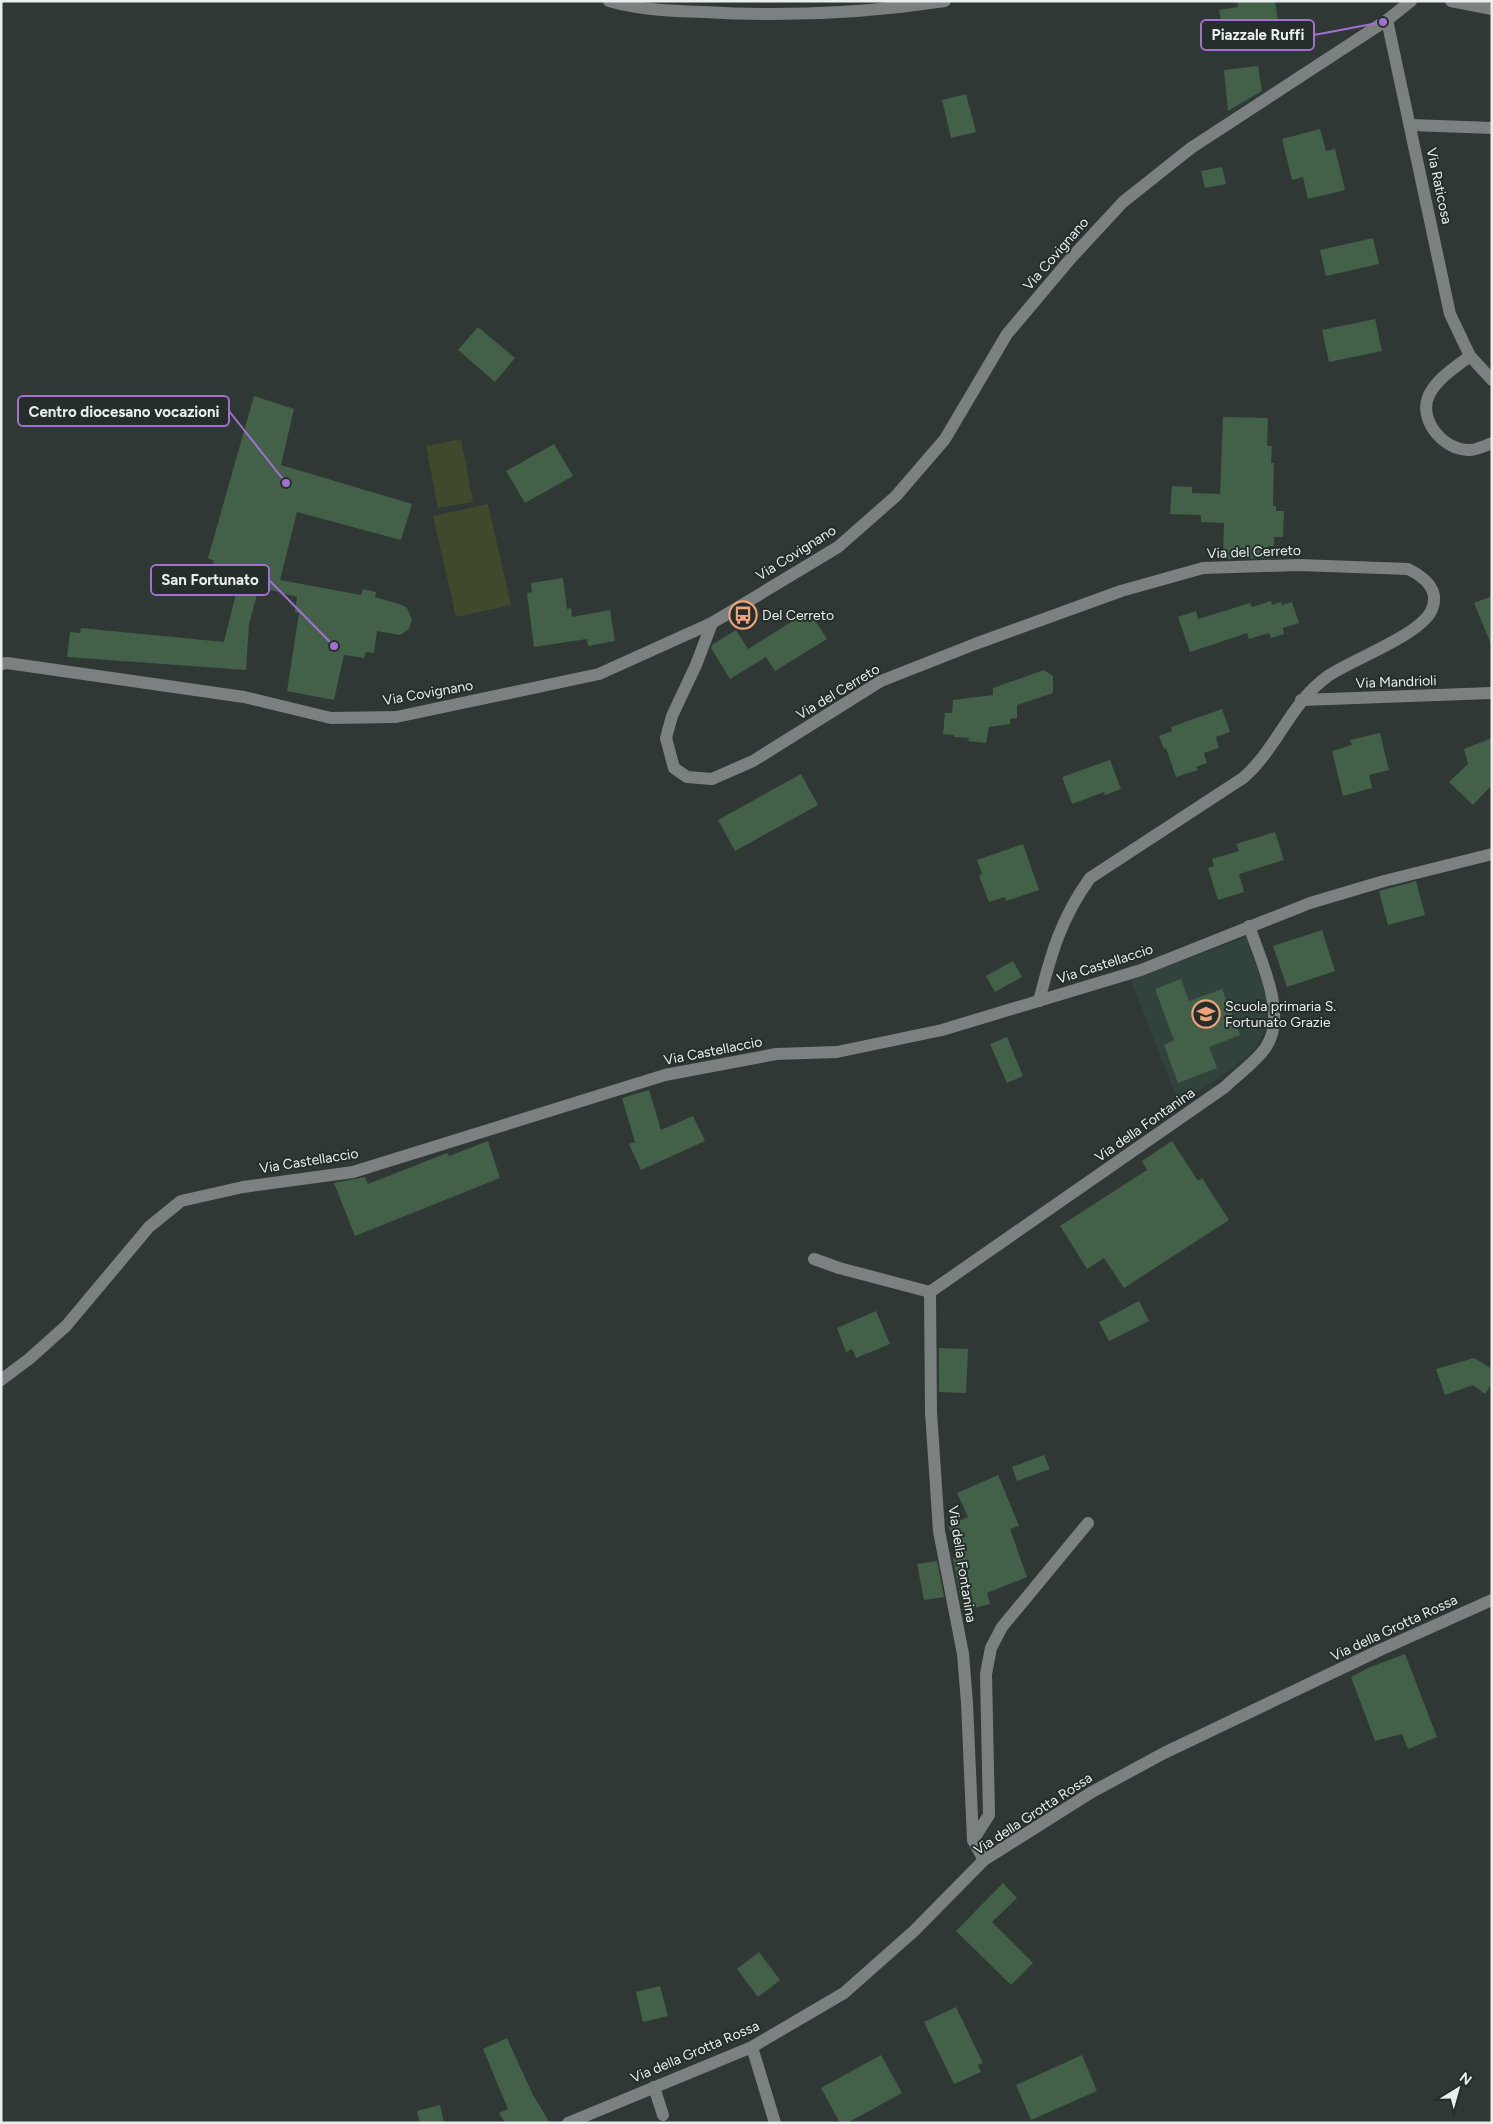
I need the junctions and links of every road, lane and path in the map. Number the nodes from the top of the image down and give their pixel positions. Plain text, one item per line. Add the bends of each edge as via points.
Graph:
1 (609, 1) edge
2 (945, 1) edge
3 (1411, 1) edge
4 (1451, 1) edge
5 (1492, 9) edge
6 (1387, 20) junction
7 (1410, 125) junction
8 (1492, 128) edge
9 (1470, 356) junction
10 (1492, 380) edge
11 (1492, 443) edge
12 (712, 623) junction
13 (1, 664) edge
14 (1492, 693) edge
15 (1301, 700) junction
16 (1492, 854) edge
17 (1249, 926) junction
18 (1039, 1001) junction
19 (814, 1258) dead end
20 (930, 1292) junction
21 (1, 1380) edge
22 (1088, 1523) dead end
23 (1492, 1600) edge
24 (973, 1840) junction
25 (984, 1860) junction
26 (752, 2047) junction
27 (654, 2087) junction
28 (663, 2115) dead end
29 (568, 2123) edge
30 (775, 2123) edge

1 - 2 street via 670,11 755,15 889,9
3 - 6 street, Via Covignano
4 - 5 street
6 - 7 street, Via Raticosa
6 - 12 street, Via Covignano via 1191,148 1123,202 1007,334 945,439 896,496 838,547
7 - 8 street
7 - 9 street, Via Raticosa via 1450,314
9 - 10 street, Via Raticosa
9 - 11 street via 1442,378 1429,394 1426,410 1439,439 1456,448 1470,450
12 - 13 street, Via Covignano via 599,674 396,717 331,718 244,697
12 - 15 street, Via del Cerreto via 672,716 666,738 674,768 687,776 712,779 753,761 881,681 1120,592 1203,568 1408,569 1424,577 1434,592 1432,609 1422,624 1328,676
14 - 15 street, Via Mandrioli
15 - 18 street, Via del Cerreto via 1258,766 1090,878 1073,901 1053,949
16 - 17 street, Via Castellaccio via 1310,903
17 - 18 street, Via Castellaccio via 1142,970
17 - 20 street, Via della Fontanina via 1275,1005 1274,1026 1266,1047 1225,1088
18 - 21 street, Via Castellaccio via 942,1030 837,1052 776,1054 665,1074 353,1172 243,1187 181,1201 149,1227 66,1326
19 - 20 street via 839,1268
20 - 24 street, Via della Fontanina via 931,1412 939,1531 962,1654
22 - 24 street via 1002,1627 991,1648 986,1674 989,1815
23 - 25 street, Via della Grotta Rossa via 1164,1753 1092,1792
24 - 25 street, Via della Fontanina
25 - 26 street, Via della Grotta Rossa via 914,1931 844,1993
26 - 27 street, Via della Grotta Rossa
26 - 30 street
27 - 28 street
27 - 29 street, Via della Grotta Rossa

